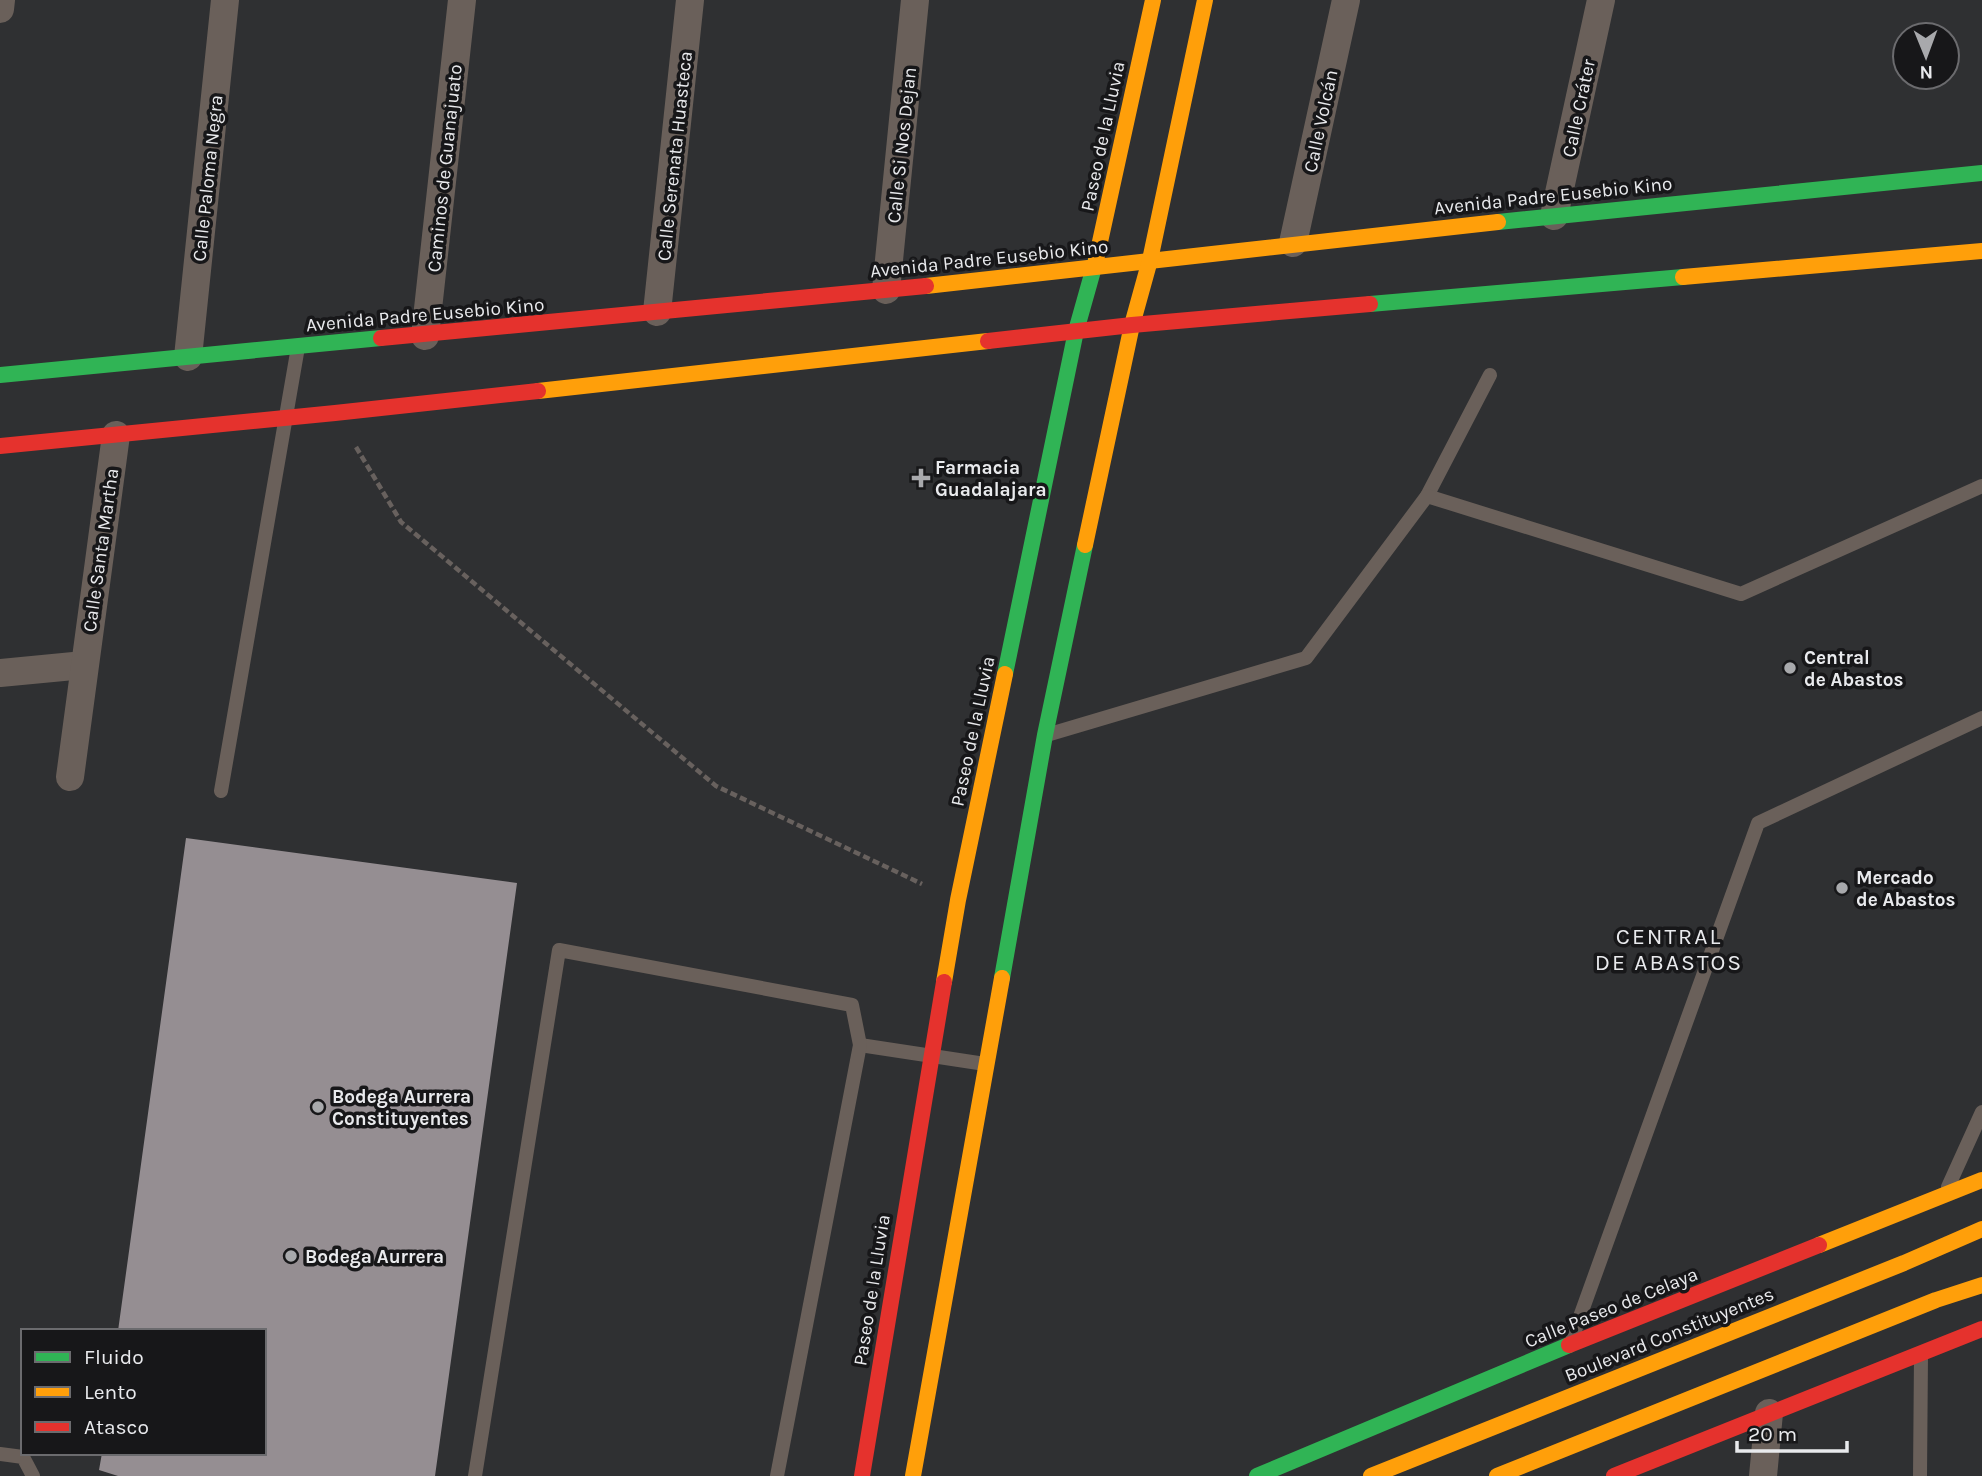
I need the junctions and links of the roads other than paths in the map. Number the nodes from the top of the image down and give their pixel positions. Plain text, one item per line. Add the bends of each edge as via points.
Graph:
1 (1, 0) edge
2 (225, 0) edge
3 (462, 0) edge
4 (690, 0) edge
5 (915, 0) edge
6 (1153, 0) edge
7 (1205, 0) edge
8 (1346, 0) edge
9 (1601, 0) edge
10 (0, 9) edge
11 (1982, 173) edge
12 (1554, 216) junction
13 (1293, 243) junction
14 (1982, 251) edge
15 (1150, 260) junction
16 (1094, 268) junction
17 (886, 290) junction
18 (657, 312) junction
19 (1132, 325) junction
20 (1076, 331) junction
21 (425, 336) junction
22 (298, 347) junction
23 (188, 357) junction
24 (0, 375) edge
25 (1490, 375) dead end
26 (286, 418) junction
27 (116, 435) junction
28 (0, 446) edge
29 (1982, 486) edge
30 (1427, 496) junction
31 (84, 665) junction
32 (0, 673) edge
33 (1982, 718) edge
34 (1045, 735) junction
35 (70, 777) dead end
36 (221, 791) dead end
37 (860, 1045) junction
38 (932, 1055) junction
39 (986, 1064) junction
40 (1982, 1112) edge
41 (1982, 1181) edge
42 (1944, 1196) junction
43 (1982, 1229) edge
44 (1982, 1285) edge
45 (1982, 1329) edge
46 (1570, 1345) junction
47 (1921, 1353) junction
48 (1769, 1413) junction
49 (0, 1454) edge
50 (33, 1476) edge
51 (475, 1476) edge
52 (776, 1476) edge
53 (862, 1476) edge
54 (913, 1476) edge
55 (1257, 1476) edge
56 (1371, 1476) edge
57 (1497, 1476) edge
58 (1614, 1476) edge
59 (1763, 1476) edge
60 (1920, 1476) edge

1 - 10 street
2 - 23 street, Calle Paloma Negra
3 - 21 street, Caminos de Guanajuato
4 - 18 street, Calle Serenata Huasteca
5 - 17 street, Calle Si Nos Dejan
6 - 16 main road, Paseo de la Lluvia
7 - 15 main road
8 - 13 street, Calle Volcán
9 - 12 street, Calle Cráter
11 - 12 main road, Avenida Padre Eusebio Kino
12 - 13 main road, Avenida Padre Eusebio Kino
13 - 15 main road, Avenida Padre Eusebio Kino
14 - 19 main road
15 - 16 main road, Avenida Padre Eusebio Kino
15 - 19 main road
16 - 17 main road, Avenida Padre Eusebio Kino
16 - 20 main road, Paseo de la Lluvia
17 - 18 main road, Avenida Padre Eusebio Kino
18 - 21 main road, Avenida Padre Eusebio Kino
19 - 20 main road
19 - 34 main road
20 - 26 main road
20 - 38 main road, Paseo de la Lluvia via 958,900
21 - 22 main road, Avenida Padre Eusebio Kino
22 - 23 main road, Avenida Padre Eusebio Kino
22 - 26 lane
23 - 24 main road, Avenida Padre Eusebio Kino
25 - 30 lane
26 - 27 main road
26 - 36 lane
27 - 28 main road
27 - 31 street, Calle Santa Martha
29 - 30 lane via 1741,594
30 - 34 lane via 1306,658
31 - 32 street
31 - 35 street, Calle Santa Martha
33 - 46 lane via 1758,823
34 - 39 main road
37 - 38 lane
37 - 51 lane via 852,1004 559,950
37 - 52 lane
38 - 39 lane
38 - 53 main road, Paseo de la Lluvia
39 - 54 main road
40 - 42 lane
41 - 42 main road, Calle Paseo de Celaya
42 - 46 main road, Calle Paseo de Celaya
43 - 56 main road, Boulevard Constituyentes
44 - 57 main road
45 - 47 main road
46 - 55 main road, Calle Paseo de Celaya
47 - 48 main road
47 - 60 lane
48 - 58 main road
48 - 59 street
49 - 50 lane via 23,1457

